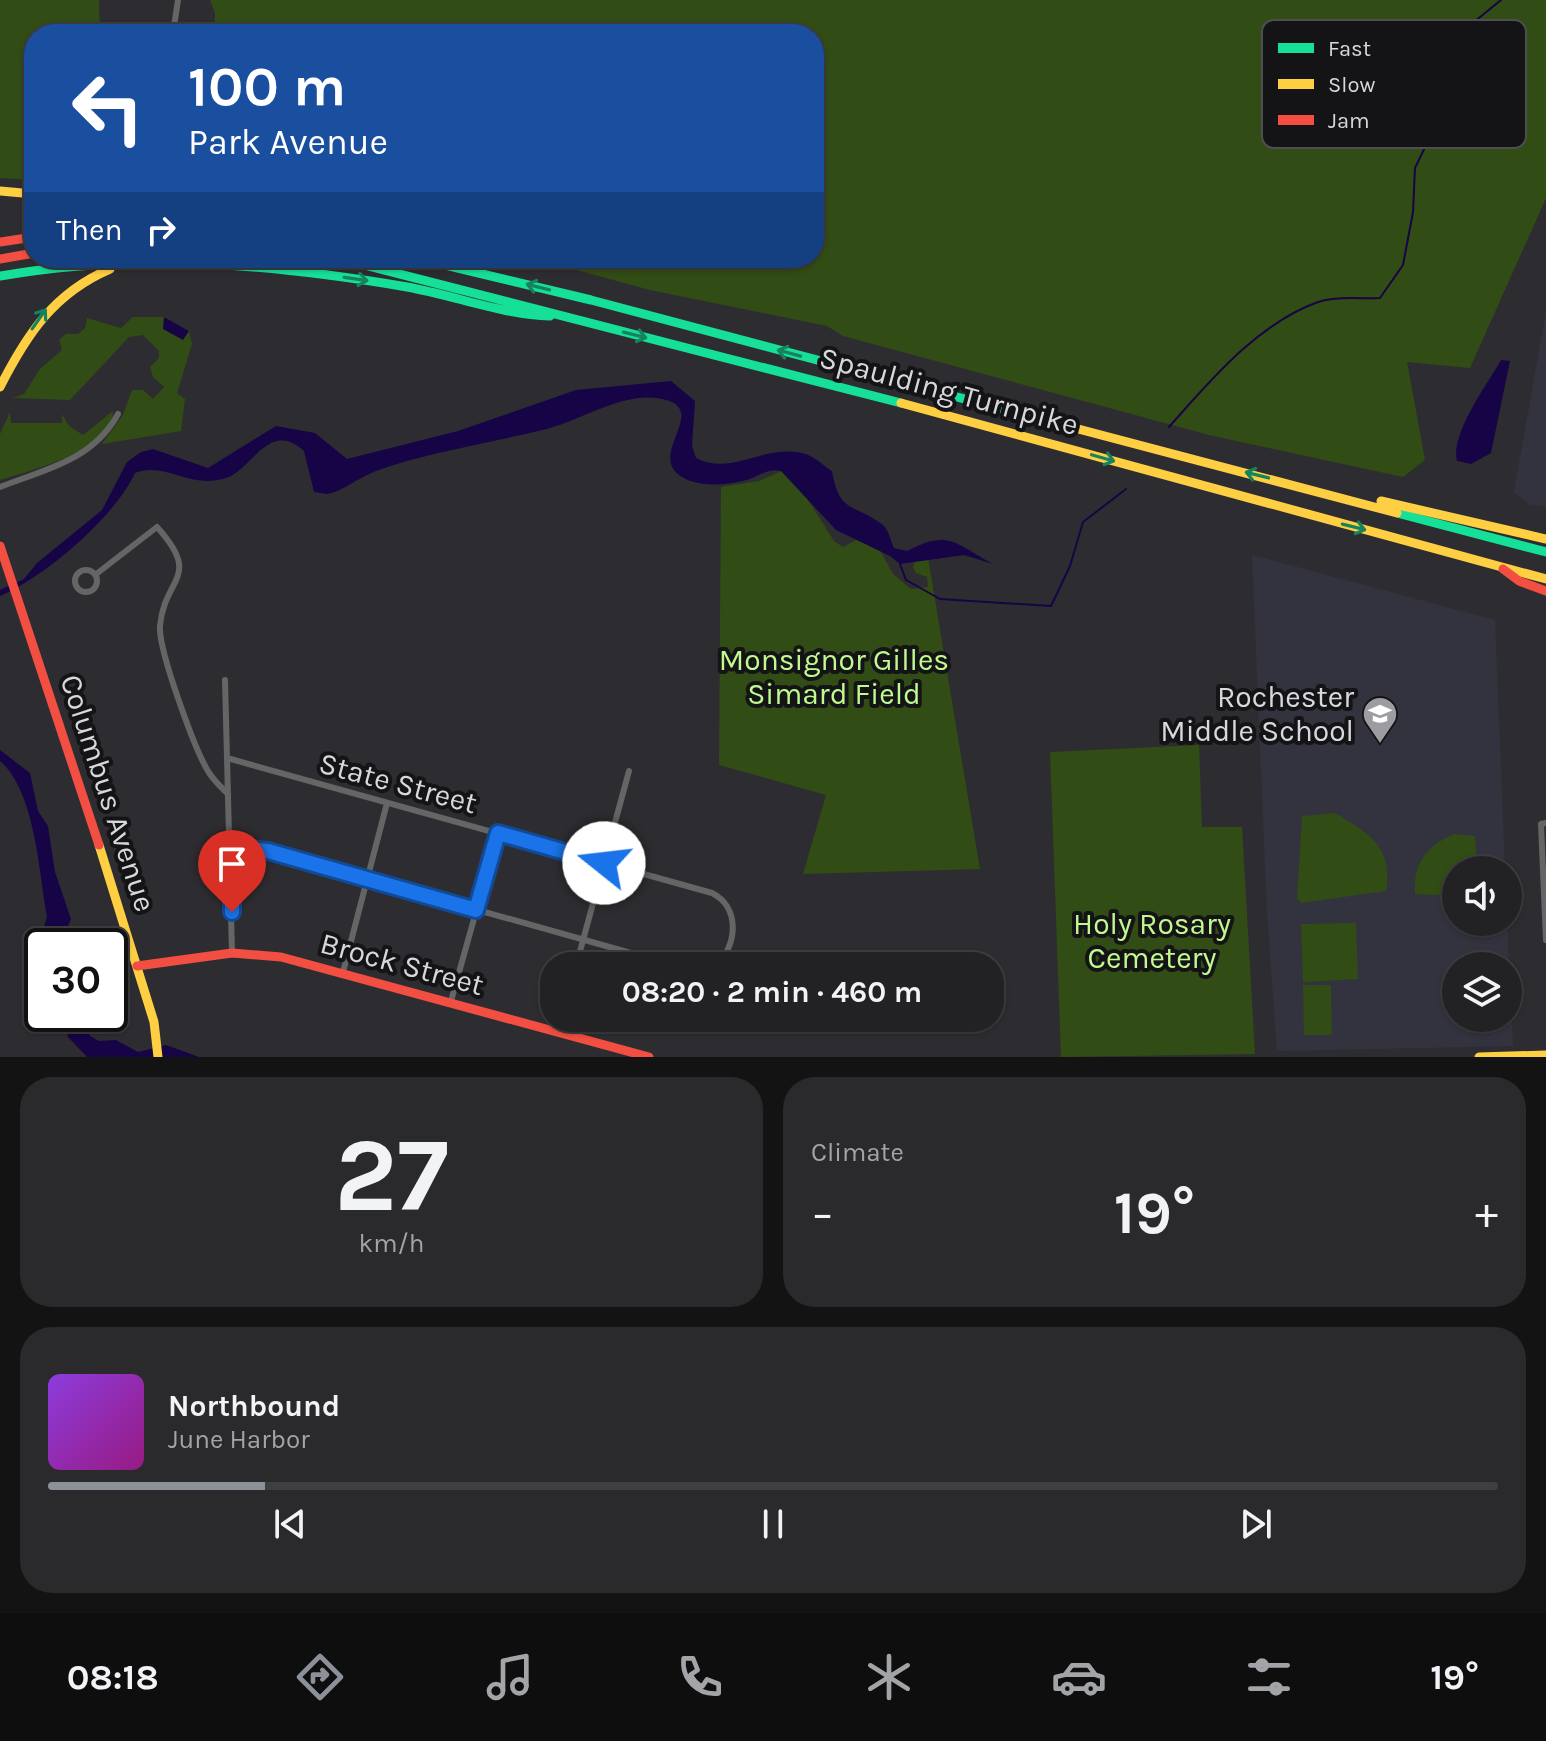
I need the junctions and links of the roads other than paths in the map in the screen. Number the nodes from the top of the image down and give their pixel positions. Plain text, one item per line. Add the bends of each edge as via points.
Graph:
1 (178, 0) edge
2 (174, 24) edge
3 (0, 191) edge
4 (24, 193) edge
5 (24, 238) edge
6 (0, 242) edge
7 (24, 255) edge
8 (0, 259) edge
9 (81, 268) edge
10 (111, 268) edge
11 (270, 268) edge
12 (387, 268) edge
13 (462, 268) edge
14 (0, 276) edge
15 (560, 315) junction
16 (0, 387) edge
17 (118, 414) dead end
18 (0, 487) edge
19 (1333, 495) junction
20 (1546, 539) edge
21 (0, 546) edge
22 (1546, 552) edge
23 (1493, 562) junction
24 (95, 575) dead end
25 (1546, 579) edge
26 (1546, 591) edge
27 (225, 680) dead end
28 (227, 758) junction
29 (629, 771) dead end
30 (228, 794) junction
31 (387, 803) junction
32 (1544, 823) edge
33 (498, 833) junction
34 (232, 848) junction
35 (604, 863) junction
36 (366, 881) junction
37 (476, 910) junction
38 (1546, 940) edge
39 (583, 941) junction
40 (580, 952) edge
41 (624, 952) edge
42 (726, 952) edge
43 (232, 953) junction
44 (137, 966) junction
45 (343, 972) junction
46 (451, 1001) junction
47 (540, 1026) edge
48 (562, 1032) edge
49 (1546, 1055) edge
50 (158, 1057) edge
51 (649, 1057) edge
52 (1479, 1057) edge

1 - 2 street
3 - 4 main road
5 - 6 main road
7 - 8 main road
9 - 14 main road
16 -> 10 main road via 56,298 86,277
11 -> 15 main road via 456,297 530,317
12 - 15 main road, Spaulding Turnpike
19 -> 13 main road, Spaulding Turnpike
15 -> 23 main road, Spaulding Turnpike
17 - 18 street via 101,441 78,457
19 - 20 main road via 1387,501
19 - 22 main road, Spaulding Turnpike
21 - 44 main road, Columbus Avenue
23 - 25 main road, Spaulding Turnpike
23 - 26 main road via 1519,581
24 - 30 street via 157,527 176,550 180,566 162,617 162,643 203,761
27 - 28 street
28 - 30 street
28 - 31 street, State Street
29 - 35 street
30 - 34 street
31 - 33 street, State Street
31 - 36 street
32 - 38 street
33 - 35 street, State Street
33 - 37 street
34 - 36 street via 268,851
34 - 43 street
35 - 39 street
35 - 42 street, State Street via 712,893 726,902 733,927
36 - 37 street
36 - 45 street
37 - 39 street
37 - 46 street
39 - 40 street
39 - 41 street
43 - 44 main road, Brock Street
43 - 45 main road, Brock Street via 281,957
44 - 50 main road, Columbus Avenue
45 - 46 main road, Brock Street
46 - 47 main road, Brock Street
48 - 51 main road, Brock Street
49 - 52 main road

